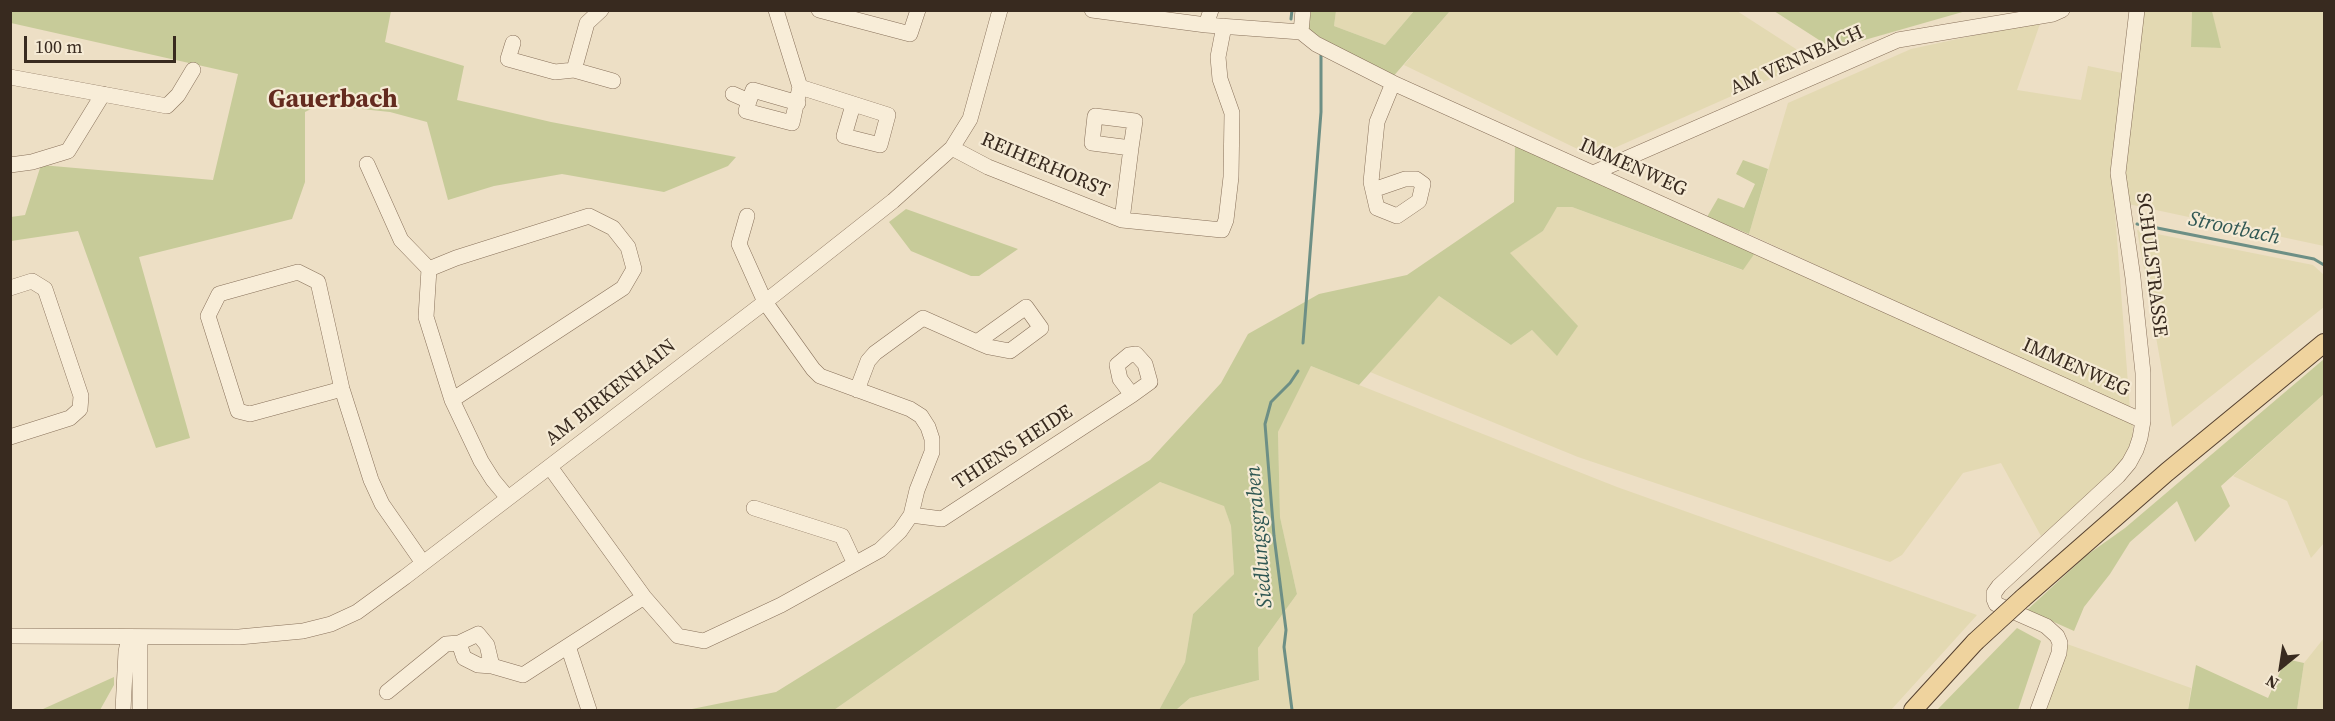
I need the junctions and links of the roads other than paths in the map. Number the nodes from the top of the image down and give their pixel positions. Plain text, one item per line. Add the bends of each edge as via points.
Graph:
1 (601, 10) edge
2 (776, 10) edge
3 (819, 10) edge
4 (918, 10) edge
5 (1000, 10) edge
6 (1092, 10) edge
7 (1303, 10) edge
8 (2062, 10) edge
9 (2137, 10) edge
10 (874, 17) edge
11 (1208, 18) edge
12 (1224, 26) junction
13 (1301, 32) junction
14 (513, 43) dead end
15 (574, 69) junction
16 (193, 70) dead end
17 (10, 76) edge
18 (613, 81) dead end
19 (1393, 82) junction
20 (103, 94) junction
21 (733, 94) dead end
22 (799, 95) junction
23 (749, 100) junction
24 (853, 105) dead end
25 (952, 148) junction
26 (1131, 148) dead end
27 (367, 164) dead end
28 (10, 165) edge
29 (1593, 173) junction
30 (1373, 190) dead end
31 (747, 216) dead end
32 (1122, 220) junction
33 (429, 269) junction
34 (10, 288) edge
35 (765, 302) junction
36 (977, 342) dead end
37 (2325, 343) edge
38 (342, 389) junction
39 (857, 390) junction
40 (1132, 394) dead end
41 (452, 400) junction
42 (2143, 422) junction
43 (10, 437) edge
44 (550, 466) junction
45 (508, 498) junction
46 (754, 508) dead end
47 (911, 515) junction
48 (423, 563) junction
49 (855, 564) junction
50 (644, 597) junction
51 (10, 636) edge
52 (135, 637) junction
53 (459, 643) junction
54 (568, 646) junction
55 (492, 666) junction
56 (387, 692) dead end
57 (123, 711) edge
58 (140, 711) edge
59 (589, 711) edge
60 (1913, 711) edge
61 (2038, 711) edge

1 - 15 street via 587,24
2 - 22 street
3 - 10 street
4 - 10 street via 910,34
5 - 25 street, AM BIRKENHAIN via 970,119
6 - 11 street, IMMENWEG
7 - 13 street
8 - 29 street, AM VENNBACH via 1898,40
9 - 42 street, SCHULSTRASSE via 2118,173 2137,314
11 - 12 street, IMMENWEG
12 - 13 street, IMMENWEG
12 - 32 street, REIHERHORST via 1218,57 1220,80 1232,113 1231,177 1226,220 1221,230
13 - 19 street, IMMENWEG via 1316,44
14 - 15 street via 508,59 555,72
15 - 18 street
16 - 20 street via 167,106
17 - 20 street
19 - 29 street, IMMENWEG
19 - 30 street via 1377,122
20 - 28 street via 68,151
21 - 23 street
22 - 23 street via 753,90
22 - 23 street via 792,123 746,111
22 - 24 street
25 - 32 street, REIHERHORST via 988,167
25 - 35 street, AM BIRKENHAIN via 893,201
26 - 32 street, REIHERHORST
27 - 33 street via 401,240
29 - 42 street, IMMENWEG
31 - 35 street, THIENS HEIDE via 740,244
33 - 41 street via 426,317
33 - 41 street via 589,216 613,228 628,247 634,269 623,288
34 - 43 street via 32,281 45,289 81,396 80,409 70,418
35 - 39 street, THIENS HEIDE via 820,376
35 - 44 street, AM BIRKENHAIN
36 - 39 street via 923,318 875,353
37 - 60 main road, bridge via 2167,472 2023,598 1975,642
38 - 38 street via 250,414 238,411 208,316 219,294 298,272 318,282
38 - 48 street via 382,504
39 - 47 street, THIENS HEIDE via 910,409 928,427 932,452
40 - 47 street, THIENS HEIDE via 942,519
41 - 45 street via 481,461
42 - 61 street, SCHULSTRASSE via 2136,450 2118,476 1995,593 1996,604 2046,626 2060,643
44 - 45 street, AM BIRKENHAIN
44 - 50 street, THIENS HEIDE
45 - 48 street, AM BIRKENHAIN
46 - 49 street via 842,536
47 - 49 street, THIENS HEIDE via 880,550
48 - 52 street, AM BIRKENHAIN via 357,612 331,624 303,631 239,637
49 - 50 street, THIENS HEIDE via 704,641 678,636
50 - 54 street
51 - 52 street, AM BIRKENHAIN
52 - 57 street via 126,652
52 - 58 street
53 - 55 street via 464,658
53 - 55 street via 478,634 487,645
53 - 56 street via 446,644
54 - 55 street via 523,675
54 - 59 street

